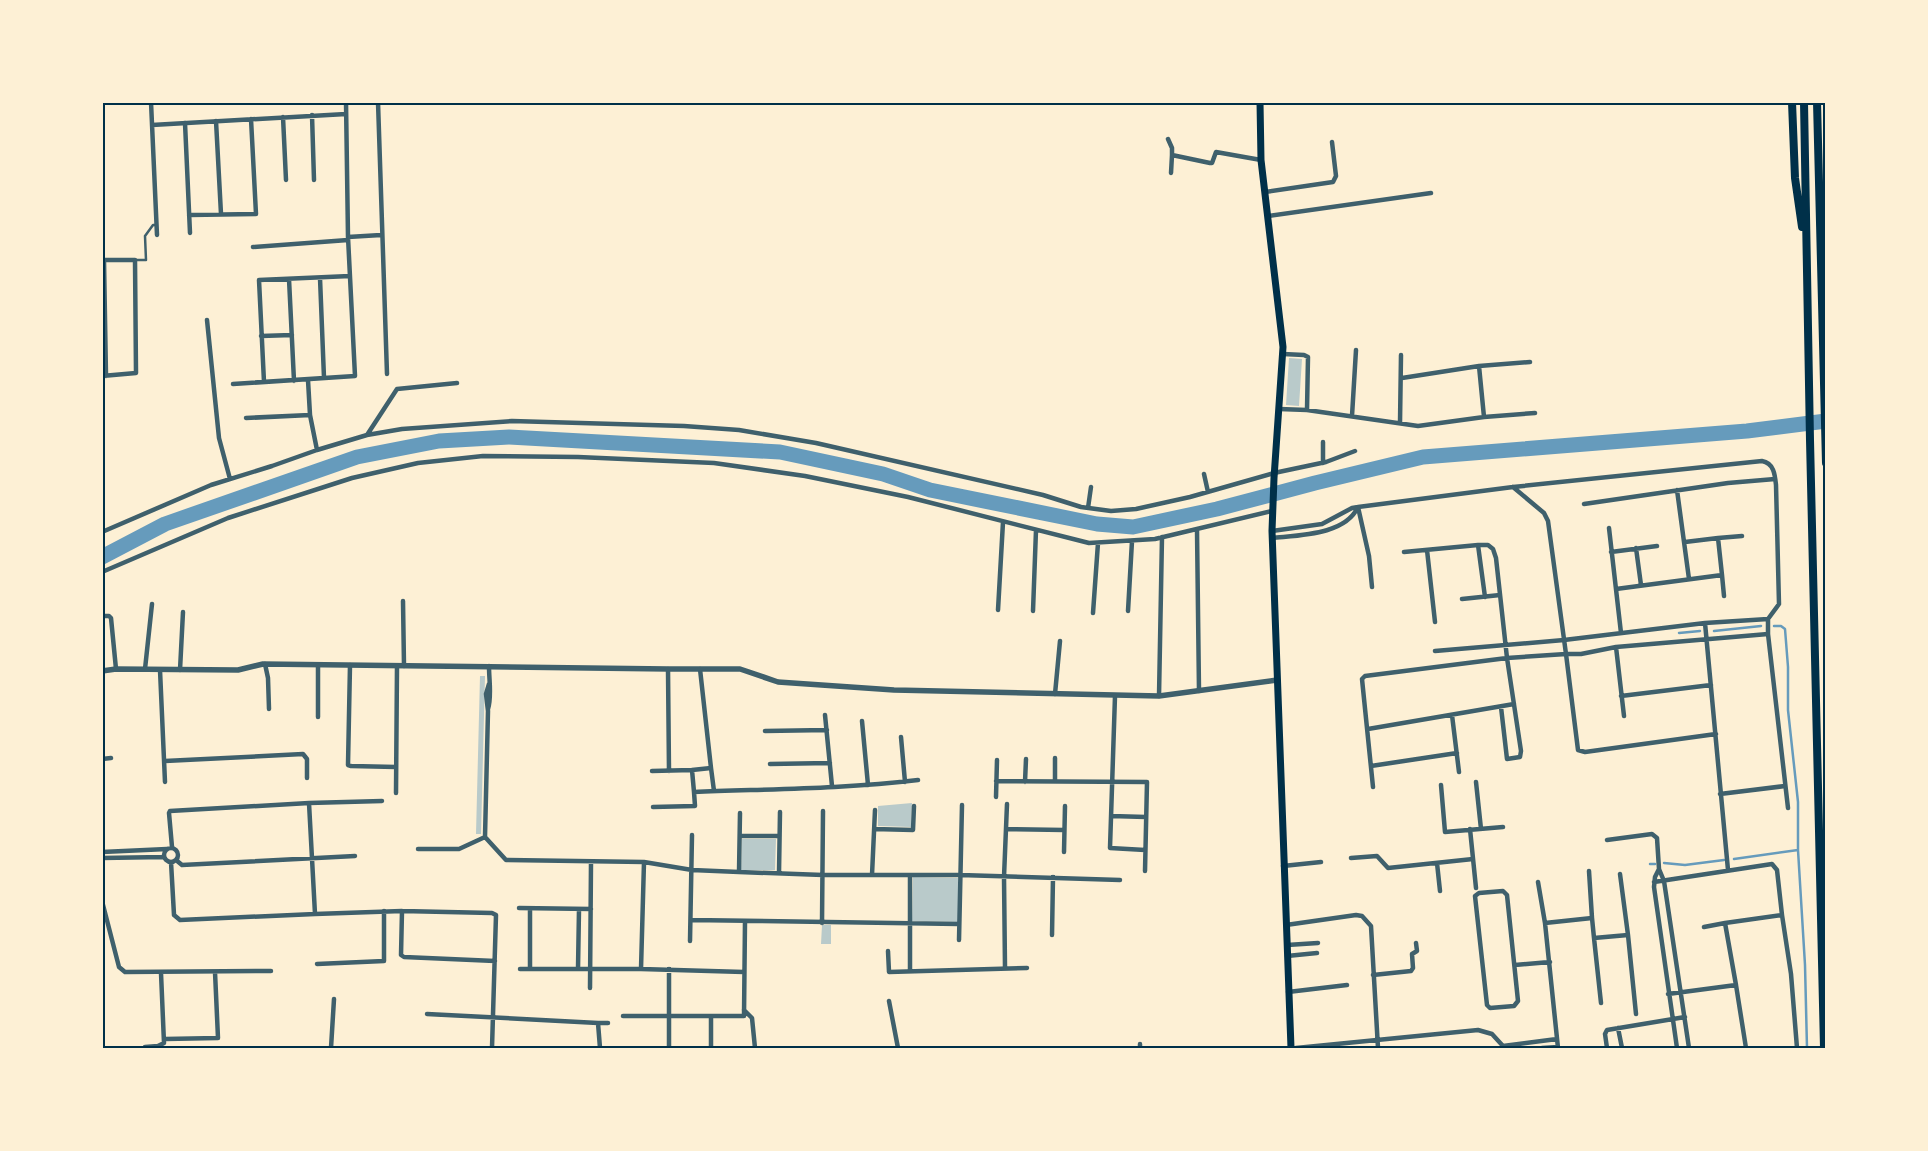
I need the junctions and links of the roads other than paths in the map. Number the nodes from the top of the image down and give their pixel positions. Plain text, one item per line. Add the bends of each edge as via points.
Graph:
1 (151, 102) edge
2 (346, 102) edge
3 (378, 102) edge
4 (1260, 102) edge
5 (1792, 102) edge
6 (1804, 102) edge
7 (1817, 102) edge
8 (346, 114) junction
9 (312, 115) junction
10 (283, 117) junction
11 (251, 119) junction
12 (216, 121) junction
13 (185, 123) junction
14 (152, 125) junction
15 (1168, 139) dead end
16 (1332, 142) dead end
17 (1172, 155) junction
18 (1261, 160) junction
19 (1171, 173) dead end
20 (286, 180) dead end
21 (314, 180) dead end
22 (1265, 192) junction
23 (1432, 193) dead end
24 (221, 214) junction
25 (189, 215) junction
26 (1268, 216) junction
27 (156, 225) junction
28 (190, 233) dead end
29 (157, 235) dead end
30 (381, 235) junction
31 (348, 239) junction
32 (253, 247) dead end
33 (104, 260) edge
34 (135, 260) junction
35 (1806, 264) junction
36 (350, 276) junction
37 (320, 278) junction
38 (289, 279) junction
39 (207, 320) dead end
40 (292, 335) junction
41 (261, 336) junction
42 (1356, 350) dead end
43 (1283, 354) junction
44 (1402, 355) dead end
45 (1530, 362) dead end
46 (1480, 366) junction
47 (387, 374) dead end
48 (104, 376) edge
49 (324, 378) junction
50 (1402, 378) junction
51 (294, 380) junction
52 (308, 380) junction
53 (264, 382) junction
54 (457, 383) dead end
55 (233, 384) dead end
56 (1279, 409) junction
57 (1307, 410) junction
58 (1536, 413) dead end
59 (310, 415) junction
60 (1352, 416) junction
61 (1484, 417) junction
62 (246, 418) dead end
63 (1400, 423) junction
64 (367, 435) junction
65 (1825, 440) edge
66 (1323, 442) dead end
67 (317, 450) junction
68 (1355, 451) dead end
69 (1323, 463) junction
70 (1826, 464) edge
71 (1204, 474) dead end
72 (1274, 476) junction
73 (230, 479) junction
74 (1775, 479) junction
75 (1090, 487) dead end
76 (1513, 487) junction
77 (1677, 490) junction
78 (1208, 492) junction
79 (1584, 504) dead end
80 (1358, 507) junction
81 (1088, 508) junction
82 (1273, 508) junction
83 (1003, 522) junction
84 (1609, 528) dead end
85 (1036, 530) junction
86 (1197, 530) junction
87 (102, 532) edge
88 (1272, 534) junction
89 (1742, 536) dead end
90 (1162, 537) junction
91 (1718, 538) junction
92 (1132, 541) junction
93 (1685, 542) junction
94 (1098, 543) junction
95 (1478, 545) junction
96 (1657, 546) dead end
97 (1636, 548) junction
98 (1427, 550) junction
99 (1404, 552) dead end
100 (1611, 552) junction
101 (102, 572) edge
102 (1722, 575) junction
103 (1689, 579) junction
104 (1641, 585) junction
105 (1372, 588) dead end
106 (1616, 589) junction
107 (1500, 595) junction
108 (1724, 596) dead end
109 (1485, 597) junction
110 (1462, 599) dead end
111 (403, 601) dead end
112 (152, 604) dead end
113 (998, 610) dead end
114 (1032, 611) dead end
115 (1128, 611) dead end
116 (183, 612) dead end
117 (1093, 613) dead end
118 (102, 616) edge
119 (1768, 619) junction
120 (1435, 622) dead end
121 (1705, 624) junction
122 (1622, 633) junction
123 (1768, 634) junction
124 (1706, 638) junction
125 (1060, 641) dead end
126 (1564, 641) junction
127 (1506, 644) junction
128 (1616, 647) junction
129 (1435, 651) dead end
130 (1566, 652) junction
131 (1507, 658) junction
132 (265, 664) junction
133 (318, 665) junction
134 (350, 665) junction
135 (397, 666) junction
136 (404, 666) junction
137 (489, 666) junction
138 (116, 669) junction
139 (145, 669) junction
140 (668, 669) junction
141 (700, 669) junction
142 (160, 670) junction
143 (180, 670) junction
144 (102, 671) edge
145 (1277, 681) junction
146 (1712, 685) junction
147 (1199, 691) junction
148 (1055, 694) junction
149 (1115, 696) junction
150 (1159, 696) junction
151 (1621, 696) junction
152 (1514, 704) junction
153 (1501, 707) junction
154 (270, 708) dead end
155 (826, 715) dead end
156 (1452, 715) junction
157 (1624, 716) dead end
158 (318, 717) dead end
159 (862, 721) dead end
160 (1368, 728) junction
161 (827, 730) junction
162 (766, 731) dead end
163 (1716, 734) junction
164 (901, 737) dead end
165 (1457, 753) junction
166 (111, 758) dead end
167 (1055, 758) dead end
168 (102, 759) edge
169 (1026, 759) dead end
170 (996, 760) dead end
171 (165, 761) junction
172 (830, 763) junction
173 (770, 764) dead end
174 (1371, 766) junction
175 (396, 768) junction
176 (711, 768) junction
177 (692, 770) junction
178 (652, 771) dead end
179 (669, 771) junction
180 (1459, 772) dead end
181 (307, 778) dead end
182 (918, 780) dead end
183 (1056, 780) junction
184 (996, 781) junction
185 (1112, 781) junction
186 (165, 782) dead end
187 (905, 782) junction
188 (1025, 782) junction
189 (1476, 782) dead end
190 (868, 785) junction
191 (1441, 785) dead end
192 (832, 786) junction
193 (1785, 786) junction
194 (1373, 787) dead end
195 (714, 791) junction
196 (694, 792) junction
197 (396, 793) dead end
198 (1720, 794) junction
199 (996, 797) dead end
200 (382, 801) dead end
201 (309, 803) junction
202 (1007, 804) dead end
203 (962, 805) dead end
204 (914, 806) dead end
205 (1065, 806) dead end
206 (653, 807) dead end
207 (1788, 808) dead end
208 (875, 810) dead end
209 (823, 811) dead end
210 (740, 812) dead end
211 (780, 812) dead end
212 (1111, 816) junction
213 (1146, 817) junction
214 (1503, 826) dead end
215 (1481, 828) junction
216 (874, 829) junction
217 (1006, 829) junction
218 (1064, 830) junction
219 (1470, 830) junction
220 (692, 835) dead end
221 (740, 836) junction
222 (780, 836) junction
223 (485, 837) junction
224 (1606, 840) dead end
225 (169, 848) junction
226 (418, 849) dead end
227 (1145, 850) junction
228 (102, 852) edge
229 (1064, 852) dead end
230 (355, 856) dead end
231 (164, 857) junction
232 (102, 858) edge
233 (311, 858) junction
234 (1350, 858) dead end
235 (1473, 858) junction
236 (174, 861) junction
237 (591, 862) junction
238 (644, 862) junction
239 (1321, 862) dead end
240 (1437, 862) junction
241 (1283, 866) junction
242 (1659, 869) junction
243 (692, 870) junction
244 (1728, 870) junction
245 (1145, 871) dead end
246 (1589, 871) dead end
247 (739, 872) junction
248 (779, 874) junction
249 (1620, 874) dead end
250 (823, 875) junction
251 (872, 875) junction
252 (910, 875) junction
253 (960, 875) junction
254 (1004, 877) junction
255 (1054, 877) junction
256 (1120, 880) dead end
257 (1664, 881) junction
258 (1538, 882) dead end
259 (1654, 882) junction
260 (1476, 888) dead end
261 (1440, 891) dead end
262 (102, 901) edge
263 (519, 908) dead end
264 (530, 909) junction
265 (579, 909) junction
266 (591, 909) junction
267 (384, 911) junction
268 (402, 911) junction
269 (314, 914) junction
270 (1782, 915) junction
271 (1592, 918) junction
272 (690, 920) junction
273 (744, 921) junction
274 (822, 922) junction
275 (910, 922) junction
276 (1545, 923) junction
277 (1725, 923) junction
278 (959, 924) junction
279 (1286, 924) junction
280 (1704, 928) dead end
281 (1052, 935) dead end
282 (1628, 935) junction
283 (1594, 938) junction
284 (959, 940) dead end
285 (690, 941) dead end
286 (1318, 942) dead end
287 (1416, 943) dead end
288 (1287, 945) junction
289 (888, 951) dead end
290 (1317, 953) dead end
291 (1287, 956) junction
292 (495, 961) junction
293 (1550, 962) junction
294 (317, 964) dead end
295 (1515, 965) junction
296 (520, 968) dead end
297 (530, 968) junction
298 (1004, 968) junction
299 (1026, 968) dead end
300 (578, 969) junction
301 (590, 969) junction
302 (641, 969) junction
303 (669, 970) junction
304 (271, 971) dead end
305 (910, 971) junction
306 (215, 972) junction
307 (744, 972) junction
308 (161, 973) junction
309 (1373, 975) junction
310 (1347, 985) dead end
311 (1736, 985) junction
312 (590, 988) dead end
313 (1288, 992) junction
314 (1682, 992) junction
315 (1668, 994) junction
316 (334, 999) dead end
317 (888, 1001) dead end
318 (1601, 1003) dead end
319 (744, 1010) junction
320 (427, 1014) dead end
321 (1636, 1014) dead end
322 (624, 1016) dead end
323 (669, 1016) junction
324 (711, 1016) junction
325 (1684, 1018) junction
326 (494, 1019) junction
327 (1672, 1019) junction
328 (608, 1023) dead end
329 (598, 1024) junction
330 (1618, 1028) junction
331 (165, 1038) junction
332 (1378, 1039) junction
333 (1557, 1039) junction
334 (146, 1047) dead end
335 (331, 1048) edge
336 (492, 1048) edge
337 (600, 1048) edge
338 (669, 1048) edge
339 (711, 1048) edge
340 (755, 1048) edge
341 (898, 1048) edge
342 (1291, 1048) edge
343 (1296, 1048) edge
344 (1378, 1048) edge
345 (1542, 1048) edge
346 (1558, 1048) edge
347 (1607, 1048) edge
348 (1622, 1048) edge
349 (1677, 1048) edge
350 (1689, 1048) edge
351 (1746, 1048) edge
352 (1797, 1048) edge
353 (1824, 1048) edge

1 - 14 street
2 - 8 street
3 - 30 street
4 - 18 main road
5 - 35 highway via 1795,178
6 - 35 highway
7 - 65 highway
8 - 9 street
8 - 31 street
9 - 10 street
9 - 21 street
10 - 11 street
10 - 20 street
11 - 12 street
11 - 24 street via 256,214
12 - 13 street
12 - 24 street
13 - 14 street
13 - 25 street
14 - 27 street
15 - 17 street
16 - 22 street via 1336,176 1333,182
17 - 18 street via 1210,163 1216,152
17 - 19 street
18 - 22 main road
22 - 26 main road
23 - 26 street
24 - 25 street
25 - 28 street
26 - 43 main road
27 - 29 street
27 - 34 lane via 146,236 146,260
30 - 31 street
30 - 47 street
31 - 32 street
31 - 36 street
33 - 34 street
33 - 48 street
34 - 48 street via 136,373
35 - 353 highway
36 - 37 street
36 - 49 street via 355,376
37 - 38 street
37 - 49 street
38 - 40 street
38 - 41 street via 259,280
39 - 73 street via 219,438
40 - 41 street
40 - 51 street
41 - 53 street
42 - 60 street
43 - 56 main road
43 - 57 street via 1308,356
44 - 50 street
45 - 46 street
46 - 50 street
46 - 61 street
49 - 52 street
50 - 63 street
51 - 52 street
51 - 53 street
52 - 59 street
53 - 55 street
54 - 64 street via 397,389
56 - 57 street
56 - 72 main road
57 - 60 street
58 - 61 street
59 - 62 street
59 - 67 street
60 - 63 street
61 - 63 street via 1418,426
64 - 67 street
64 - 81 street via 402,429 512,421 739,430 816,443
65 - 70 highway
66 - 69 street
67 - 73 street
68 - 69 street
69 - 72 street
71 - 78 street
72 - 78 street
72 - 82 main road
73 - 87 street
74 - 76 street via 1772,466 1762,461
74 - 77 street
74 - 119 street via 1779,604
75 - 81 street
76 - 80 street
76 - 126 street via 1544,513 1548,521
77 - 79 street
77 - 93 street
78 - 81 street via 1136,509 1111,511
80 - 88 street via 1322,524
80 - 88 street via 1354,516 1332,528 1311,533
80 - 105 street
82 - 86 street
82 - 88 main road
83 - 85 street
83 - 101 street via 908,497 805,476 714,463 482,456 418,463 352,478 228,518
83 - 113 street
84 - 100 street
85 - 94 street
85 - 114 street
86 - 90 street
86 - 147 street
88 - 145 main road
89 - 91 street
90 - 92 street
90 - 150 street
91 - 93 street
91 - 102 street
92 - 94 street
92 - 115 street
93 - 103 street
94 - 117 street
95 - 98 street
95 - 107 street via 1486,544 1493,549
95 - 109 street
96 - 97 street
97 - 100 street
97 - 104 street
98 - 99 street
98 - 120 street
100 - 106 street
102 - 103 street
102 - 108 street
103 - 104 street
104 - 106 street
106 - 122 street
107 - 109 street
107 - 127 street
109 - 110 street
111 - 136 street
112 - 139 street
116 - 143 street
118 - 138 street via 111,618
119 - 121 street
119 - 123 street
121 - 122 street
121 - 124 street
122 - 126 street
123 - 124 street
123 - 193 street
124 - 128 street
124 - 146 street
125 - 148 street
126 - 127 street
126 - 130 street
127 - 129 street
127 - 131 street
128 - 130 street via 1581,654
128 - 151 street
130 - 131 street
130 - 163 street via 1578,750 1585,752
131 - 152 street
131 - 160 street via 1364,676
132 - 133 street
132 - 143 street via 238,670
132 - 154 street
133 - 134 street
133 - 158 street
134 - 135 street
134 - 175 street via 348,765
135 - 136 street
135 - 175 street
136 - 137 street
137 - 140 street
137 - 223 street
138 - 139 street
138 - 144 street
139 - 142 street
140 - 141 street
140 - 179 street
141 - 148 street via 740,668 778,682 875,689
141 - 176 street
142 - 143 street
142 - 171 street
145 - 147 street
145 - 241 main road
146 - 151 street
146 - 163 street
147 - 150 street
148 - 149 street
149 - 150 street
149 - 185 street
151 - 157 street
152 - 153 street
152 - 153 street via 1521,751 1518,759 1507,758
153 - 156 street
155 - 161 street
156 - 160 street
156 - 165 street
159 - 190 street
160 - 174 street
161 - 162 street
161 - 172 street
163 - 198 street
164 - 187 street
165 - 174 street
165 - 180 street
166 - 168 street
167 - 183 street
169 - 188 street
170 - 184 street
171 - 181 street via 303,754 307,759
171 - 186 street
172 - 173 street
172 - 192 street
174 - 194 street
175 - 197 street
176 - 177 street
176 - 195 street
177 - 179 street
177 - 196 street
178 - 179 street
182 - 187 street
183 - 185 street
183 - 188 street
184 - 188 street
184 - 199 street
185 - 212 street
185 - 213 street via 1147,782
187 - 190 street
189 - 215 street
190 - 192 street
191 - 219 street via 1445,832
192 - 195 street
193 - 198 street
193 - 207 street
195 - 196 street
196 - 206 street via 695,806
198 - 244 street
200 - 201 street
201 - 225 street via 170,811
201 - 233 street
202 - 217 street
203 - 253 street
204 - 216 street via 913,830
205 - 218 street
208 - 216 street
209 - 250 street
210 - 221 street
211 - 222 street
212 - 213 street
212 - 227 street via 1110,848
213 - 227 street
214 - 215 street
215 - 219 street
216 - 251 street
217 - 218 street
217 - 254 street
218 - 229 street
219 - 235 street
220 - 243 street
221 - 222 street
221 - 247 street
222 - 248 street
223 - 226 street via 459,849
223 - 237 street via 506,860
224 - 242 street via 1654,834
225 - 228 street
225 - 231 street
225 - 236 street via 176,849 178,853
227 - 245 street
230 - 233 street
231 - 232 street
231 - 236 street
233 - 236 street via 182,865
233 - 269 street
234 - 240 street via 1377,856 1388,868
235 - 240 street
235 - 260 street
236 - 269 street via 174,915 180,920
237 - 238 street
237 - 266 street
238 - 243 street
238 - 302 street
239 - 241 street
240 - 261 street
241 - 279 main road
242 - 257 street
242 - 259 street
243 - 247 street
243 - 272 street
244 - 257 street
244 - 270 street via 1774,865
246 - 271 street
247 - 248 street
248 - 250 street
249 - 282 street
250 - 251 street
250 - 274 street
251 - 252 street
252 - 253 street
252 - 275 street
253 - 254 street
253 - 278 street
254 - 255 street
254 - 298 street
255 - 256 street
255 - 281 street
257 - 259 street
257 - 314 street
258 - 276 street
259 - 315 street
262 - 308 street via 119,967 126,972
263 - 264 street
264 - 265 street
264 - 297 street
265 - 266 street
265 - 300 street
266 - 301 street
267 - 268 street
267 - 269 street
267 - 294 street via 384,961
268 - 292 street via 401,955 404,957
268 - 292 street via 494,913 497,917
270 - 277 street
270 - 352 street
271 - 276 street
271 - 283 street
272 - 273 street
272 - 285 street
273 - 274 street
273 - 307 street
274 - 275 street
275 - 278 street
275 - 305 street
276 - 293 street
277 - 280 street
277 - 311 street
278 - 284 street
279 - 288 main road
279 - 309 street via 1362,916 1371,926
282 - 283 street
282 - 321 street
283 - 318 street
286 - 288 street
287 - 309 street via 1411,971
288 - 291 main road
289 - 305 street via 889,972
290 - 291 street
291 - 313 main road
292 - 326 street
293 - 295 street
293 - 333 street
295 - 295 street via 1507,895 1503,891 1479,893 1475,899 1489,1008 1517,1004
296 - 297 street
297 - 300 street
298 - 299 street
298 - 305 street
300 - 301 street
301 - 302 street
301 - 312 street
302 - 303 street
303 - 307 street
303 - 323 street
304 - 306 street
306 - 308 street
306 - 331 street via 218,1038
307 - 319 street
308 - 331 street
309 - 332 street
310 - 313 street
311 - 314 street
311 - 351 street
313 - 342 main road
314 - 315 street
314 - 325 street
315 - 327 street
316 - 335 street
317 - 341 street
319 - 324 street via 744,1016
319 - 340 street via 752,1018
320 - 326 street
322 - 323 street
323 - 324 street
323 - 338 street
324 - 339 street
325 - 327 street
325 - 350 street
326 - 329 street
326 - 336 street
327 - 330 street
327 - 349 street
328 - 329 street
329 - 337 street
330 - 347 street via 1605,1031
330 - 348 street
331 - 334 street via 162,1045
332 - 333 street via 1478,1030 1492,1034 1503,1046
332 - 343 street
332 - 344 street
333 - 346 street
345 - 346 street

